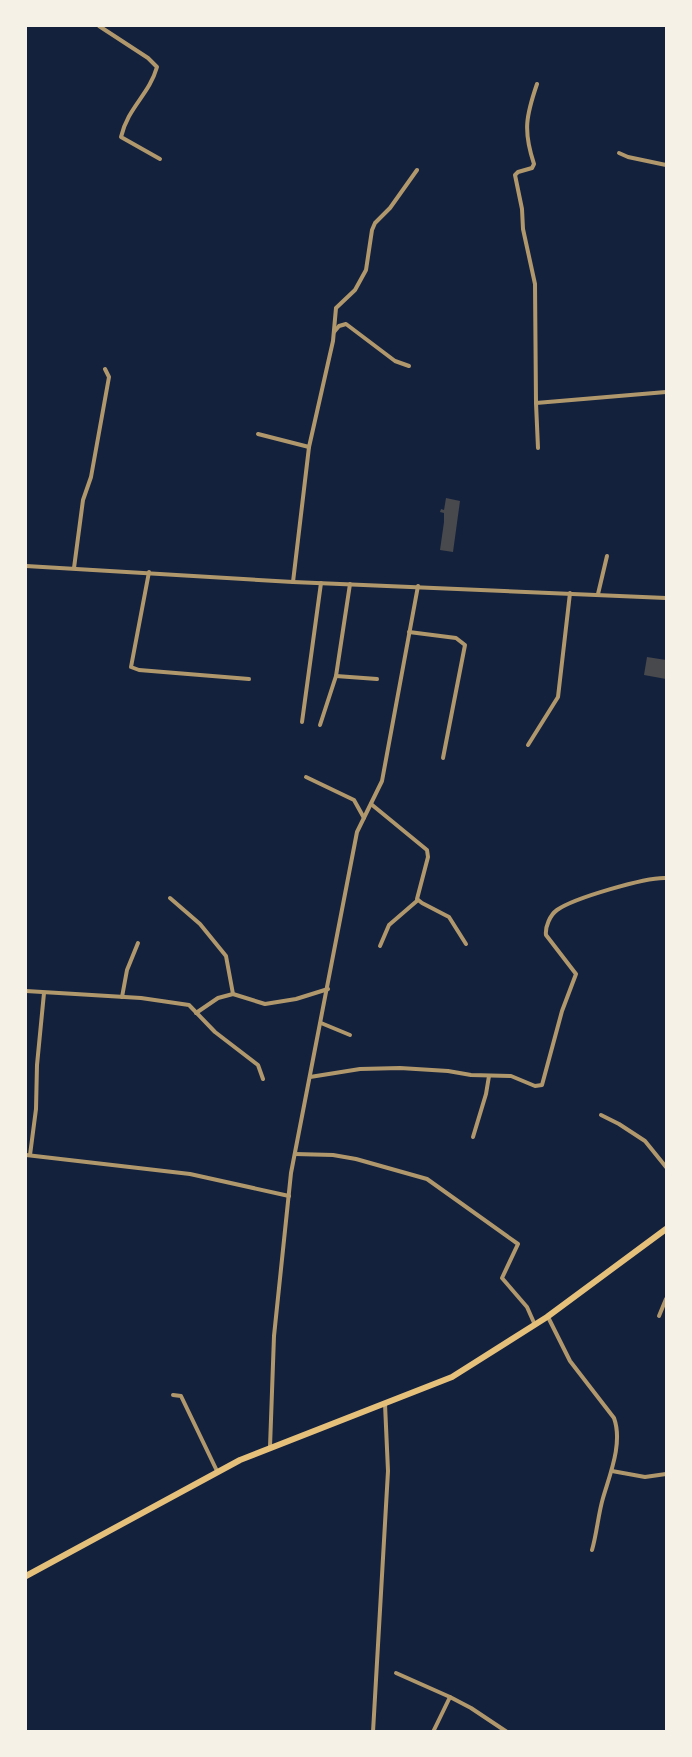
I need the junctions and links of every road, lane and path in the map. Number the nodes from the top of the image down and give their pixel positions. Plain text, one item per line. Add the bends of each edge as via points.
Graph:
1 (99, 26) edge
2 (537, 84) dead end
3 (619, 153) dead end
4 (160, 159) dead end
5 (666, 165) edge
6 (417, 170) dead end
7 (334, 332) junction
8 (409, 366) dead end
9 (105, 369) dead end
10 (666, 392) edge
11 (536, 403) junction
12 (258, 434) dead end
13 (309, 447) junction
14 (538, 448) dead end
15 (607, 556) dead end
16 (26, 566) edge
17 (74, 568) junction
18 (149, 572) junction
19 (293, 582) junction
20 (321, 583) junction
21 (350, 584) junction
22 (418, 586) junction
23 (570, 593) junction
24 (598, 594) junction
25 (666, 598) edge
26 (410, 632) junction
27 (336, 676) junction
28 (249, 679) dead end
29 (377, 679) dead end
30 (303, 722) dead end
31 (320, 725) dead end
32 (528, 745) dead end
33 (442, 758) dead end
34 (306, 777) dead end
35 (371, 804) junction
36 (364, 818) junction
37 (666, 878) edge
38 (170, 898) dead end
39 (418, 900) junction
40 (138, 943) dead end
41 (466, 944) dead end
42 (380, 946) dead end
43 (328, 989) junction
44 (26, 991) edge
45 (44, 993) junction
46 (234, 994) junction
47 (123, 997) junction
48 (196, 1012) junction
49 (321, 1023) junction
50 (350, 1035) dead end
51 (489, 1076) junction
52 (310, 1077) junction
53 (263, 1079) dead end
54 (601, 1115) dead end
55 (473, 1137) dead end
56 (295, 1154) junction
57 (28, 1155) edge
58 (666, 1167) edge
59 (289, 1196) junction
60 (666, 1229) edge
61 (666, 1299) edge
62 (659, 1316) dead end
63 (547, 1317) junction
64 (535, 1325) junction
65 (173, 1395) dead end
66 (385, 1404) junction
67 (270, 1447) junction
68 (217, 1471) junction
69 (612, 1472) junction
70 (666, 1474) edge
71 (592, 1550) dead end
72 (26, 1576) edge
73 (396, 1673) dead end
74 (450, 1697) junction
75 (373, 1731) edge
76 (433, 1731) edge
77 (507, 1731) edge

1 - 4 street via 157,67 153,84 129,114 121,137
2 - 11 street via 526,122 534,164 515,175 535,284
3 - 5 street
6 - 7 street via 375,223 366,270 355,290 336,308
7 - 8 street via 346,324 395,361
7 - 13 street
9 - 17 street via 109,376
10 - 11 street
11 - 14 street
12 - 13 street
13 - 19 street
15 - 24 street
16 - 17 street
17 - 18 street
18 - 19 street
18 - 28 street via 131,667
19 - 20 street
20 - 21 street
20 - 30 street
21 - 22 street
21 - 27 street
22 - 23 street
22 - 26 street
23 - 24 street
23 - 32 street via 558,697
24 - 25 street
26 - 33 street via 456,638 465,645
26 - 35 street via 382,782
27 - 29 street
27 - 31 street
34 - 36 street via 354,800
35 - 36 street
35 - 39 street via 427,850
36 - 43 street via 357,832
37 - 51 street via 604,891 554,912 546,935 576,974 542,1085 511,1076
38 - 46 street via 200,924 226,956
39 - 41 street via 449,917
39 - 42 street via 389,925
40 - 47 street via 127,970
43 - 46 street via 265,1004
43 - 49 street
44 - 45 street
45 - 47 street
45 - 57 street via 36,1065 36,1109
46 - 48 street via 218,998
47 - 48 street via 189,1005
48 - 53 street via 214,1032 258,1065
49 - 50 street
49 - 52 street
51 - 52 street via 400,1068
51 - 55 street
52 - 56 street
54 - 58 street via 645,1141
56 - 59 street
56 - 64 street via 357,1159 427,1179 441,1187 518,1244 502,1278 527,1307
57 - 59 street via 190,1174
59 - 67 street via 274,1336
60 - 63 highway
61 - 62 street
63 - 64 highway
63 - 69 street via 570,1361 614,1418 617,1427
64 - 66 highway via 453,1377
65 - 68 street via 181,1396
66 - 67 highway
66 - 75 street via 388,1471
67 - 68 highway
68 - 72 highway
69 - 70 street via 645,1477
69 - 71 street
73 - 74 street
74 - 76 street
74 - 77 street

